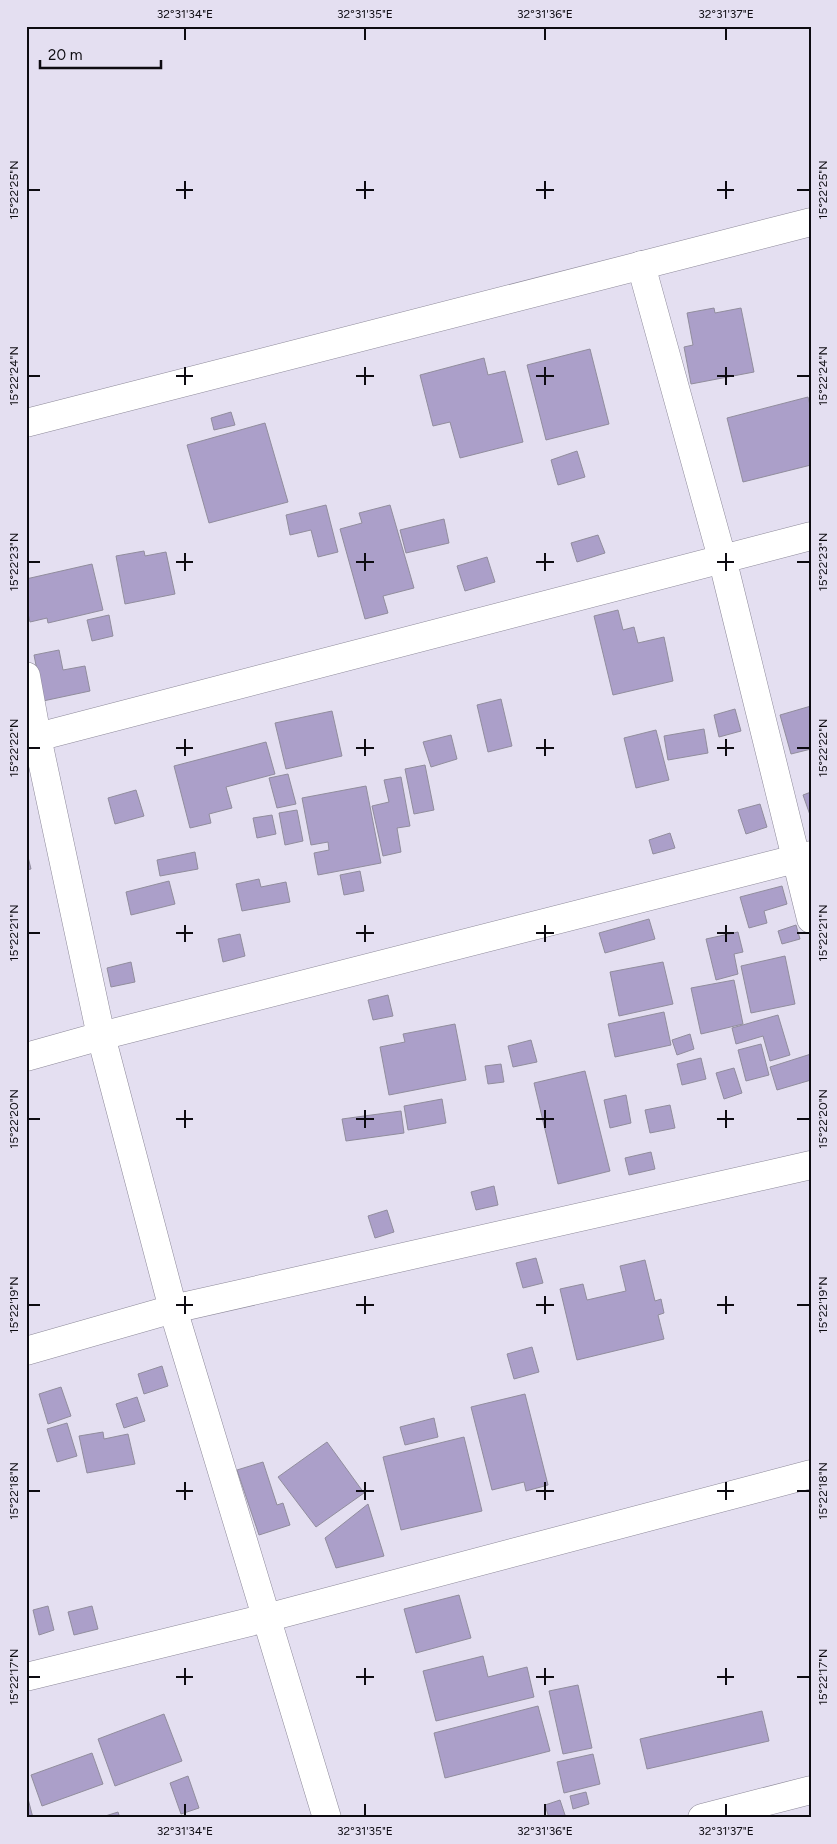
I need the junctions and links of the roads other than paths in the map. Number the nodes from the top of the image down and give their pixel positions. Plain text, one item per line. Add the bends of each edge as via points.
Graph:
1 (811, 222) edge
2 (641, 265) junction
3 (26, 423) edge
4 (811, 536) edge
5 (722, 558) junction
6 (26, 676) edge
7 (32, 739) edge
8 (803, 857) edge
9 (811, 920) edge
10 (102, 1036) junction
11 (26, 1057) edge
12 (811, 1165) edge
13 (173, 1309) junction
14 (26, 1351) edge
15 (811, 1474) edge
16 (266, 1618) junction
17 (26, 1677) edge
18 (811, 1790) edge
19 (327, 1818) edge
20 (702, 1818) edge

1 - 2 street
2 - 3 street
2 - 5 street
4 - 5 street
5 - 7 street
5 - 8 street
6 - 7 street
7 - 10 street
8 - 9 street
8 - 10 street
10 - 11 street
10 - 13 street
12 - 13 street
13 - 14 street
13 - 16 street
15 - 16 street
16 - 17 street
16 - 19 street
18 - 20 street

